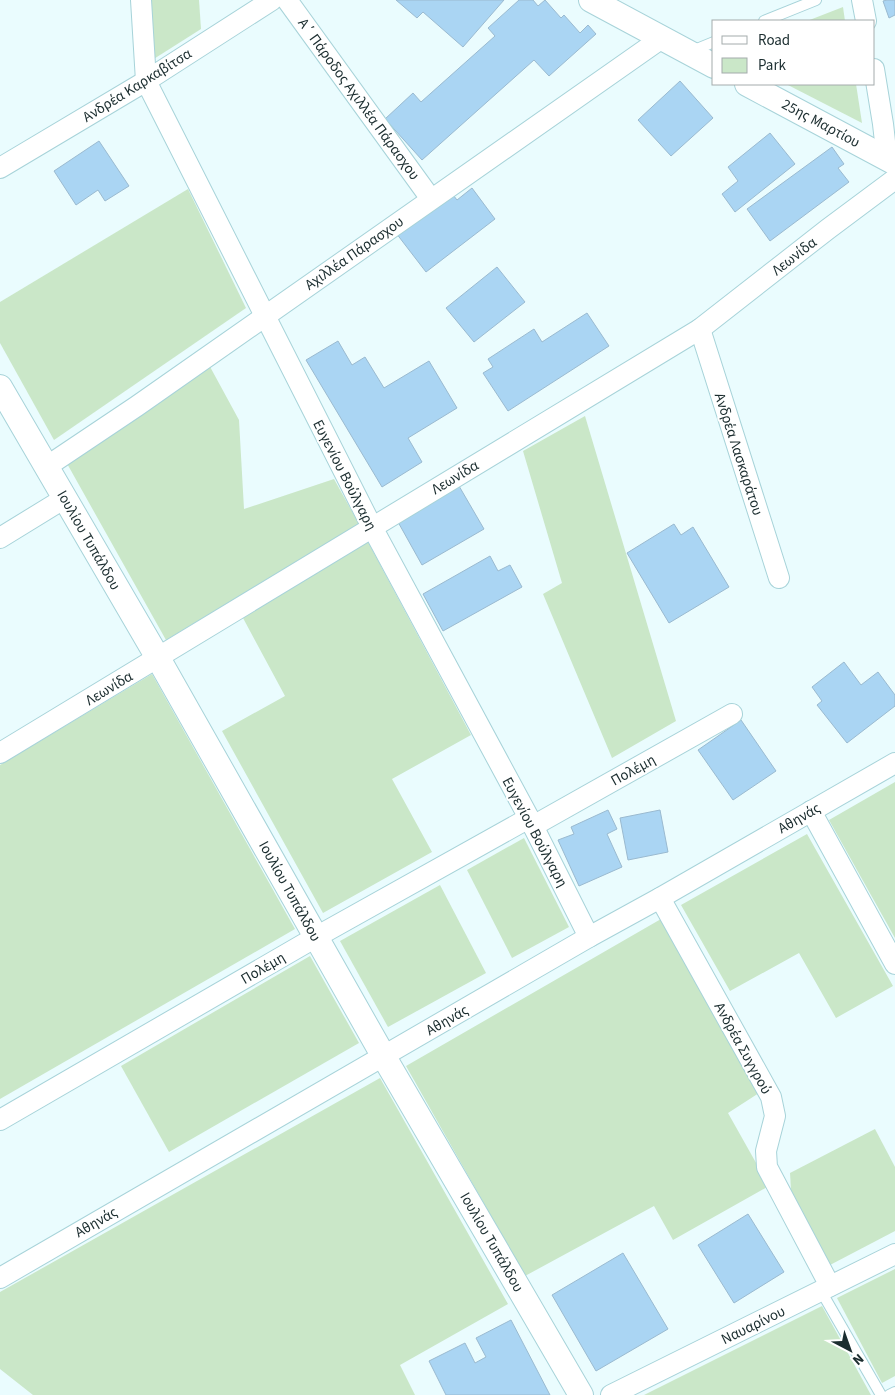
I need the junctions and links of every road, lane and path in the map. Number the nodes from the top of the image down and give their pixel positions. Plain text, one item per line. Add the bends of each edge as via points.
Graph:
1 (141, 0) edge
2 (272, 0) edge
3 (287, 0) edge
4 (591, 0) edge
5 (816, 0) edge
6 (862, 0) edge
7 (766, 20) edge
8 (866, 20) edge
9 (662, 38) junction
10 (712, 43) edge
11 (688, 52) junction
12 (712, 65) edge
13 (875, 75) edge
14 (146, 81) junction
15 (749, 85) edge
16 (893, 163) edge
17 (0, 168) edge
18 (431, 199) junction
19 (264, 316) junction
20 (700, 329) junction
21 (0, 387) edge
22 (46, 467) junction
23 (65, 498) junction
24 (372, 527) junction
25 (0, 538) edge
26 (779, 578) dead end
27 (158, 658) junction
28 (732, 714) dead end
29 (0, 753) edge
30 (895, 763) edge
31 (811, 811) junction
32 (531, 822) junction
33 (660, 898) junction
34 (316, 937) junction
35 (589, 937) junction
36 (895, 964) edge
37 (384, 1057) junction
38 (0, 1120) edge
39 (895, 1254) edge
40 (0, 1278) edge
41 (825, 1289) junction
42 (874, 1384) junction
43 (895, 1392) edge
44 (581, 1395) edge
45 (611, 1395) edge
46 (881, 1395) edge
47 (888, 1395) edge

1 - 14 street, Ευγενίου Βούλγαρη
2 - 14 street, Ανδρέα Καρκαβίτσα
3 - 18 street, Α΄ Πάροδος Αχιλλέα Πάρασχου
4 - 9 street
5 - 7 lane
6 - 8 street
9 - 11 street
9 - 18 street, Αχιλλέα Πάρασχου
10 - 11 lane
11 - 12 street
13 - 16 street
14 - 17 street, Ανδρέα Καρκαβίτσα
14 - 19 street, Ευγενίου Βούλγαρη
15 - 16 street, 25ης Μαρτίου
16 - 20 street, Λεωνίδα
18 - 19 street, Αχιλλέα Πάρασχου
19 - 22 street, Αχιλλέα Πάρασχου
19 - 24 street, Ευγενίου Βούλγαρη
20 - 24 street, Λεωνίδα
20 - 26 street, Ανδρέα Λασκαράτου
21 - 22 street, Ιουλίου Τυπάλδου
22 - 23 street, Ιουλίου Τυπάλδου
23 - 25 street
23 - 27 street, Ιουλίου Τυπάλδου
24 - 27 street, Λεωνίδα
24 - 32 street, Ευγενίου Βούλγαρη
27 - 29 street, Λεωνίδα
27 - 34 street, Ιουλίου Τυπάλδου
28 - 32 street, Πολέμη
30 - 31 street, Αθηνάς
31 - 33 street, Αθηνάς
31 - 36 street
32 - 34 street, Πολέμη
32 - 35 street, Ευγενίου Βούλγαρη
33 - 35 street, Αθηνάς
33 - 41 street, Ανδρέα Συγγρού via 771,1097 775,1116 766,1151 767,1167
34 - 37 street, Ιουλίου Τυπάλδου
34 - 38 street, Πολέμη
35 - 37 street, Αθηνάς
37 - 40 street, Αθηνάς
37 - 44 street, Ιουλίου Τυπάλδου
39 - 41 street, Ναυαρίνου
41 - 42 lane, Ανδρέα Συγγρού
41 - 45 street, Ναυαρίνου
42 - 46 lane, Ανδρέα Συγγρού
42 - 47 lane
43 - 47 lane

